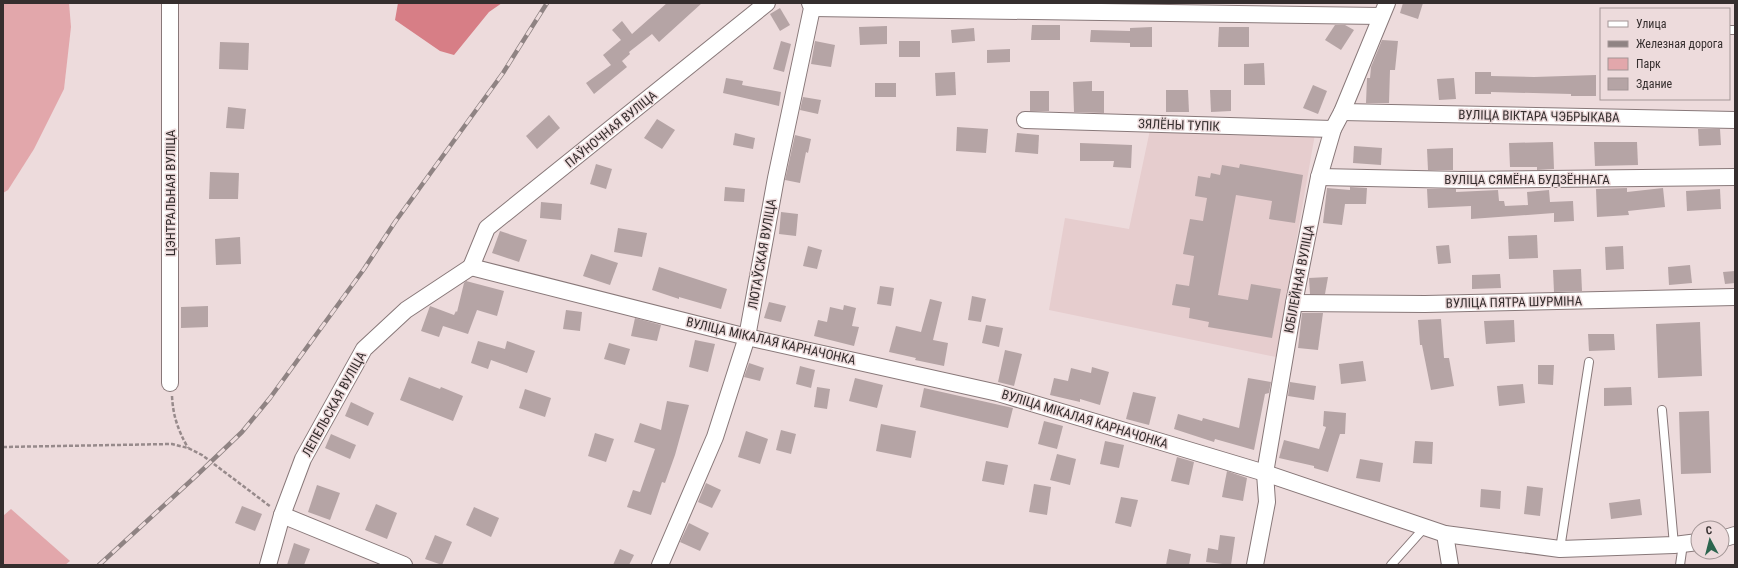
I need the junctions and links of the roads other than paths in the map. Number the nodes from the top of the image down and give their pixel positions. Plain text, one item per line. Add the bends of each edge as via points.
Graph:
1 (170, 3) edge
2 (767, 3) edge
3 (811, 5) edge
4 (1384, 10) edge
5 (1342, 112) junction
6 (1025, 120) dead end
7 (1735, 120) edge
8 (1333, 129) junction
9 (1319, 177) junction
10 (1735, 177) edge
11 (471, 267) junction
12 (1735, 297) edge
13 (1294, 303) junction
14 (747, 337) junction
15 (1589, 362) dead end
16 (170, 383) road end
17 (1662, 410) dead end
18 (1265, 473) junction
19 (282, 515) junction
20 (1425, 527) junction
21 (1445, 534) junction
22 (1685, 544) edge
23 (1560, 549) junction
24 (268, 565) edge
25 (404, 565) edge
26 (660, 565) edge
27 (1255, 565) edge
28 (1392, 565) edge
29 (1450, 565) edge
30 (1680, 565) edge

1 - 16 street, ЦЭНТРАЛЬНАЯ ВУЛІЦА
2 - 11 street, ПАЎНОЧНАЯ ВУЛІЦА via 487,228
3 - 4 street
3 - 14 street, ЛЮТАЎСКАЯ ВУЛІЦА
4 - 5 street, ЮБІЛЕЙНАЯ ВУЛІЦА
5 - 7 street, ВУЛІЦА ВІКТАРА ЧЭБРЫКАВА
5 - 8 street, ЮБІЛЕЙНАЯ ВУЛІЦА
6 - 8 street, ЗЯЛЁНЫ ТУПІК
8 - 9 street, ЮБІЛЕЙНАЯ ВУЛІЦА
9 - 10 street, ВУЛІЦА СЯМЁНА БУДЗЁННАГА via 1463,180
9 - 13 street, ЮБІЛЕЙНАЯ ВУЛІЦА
11 - 14 street, ВУЛІЦА МІКАЛАЯ КАРНАЧОНКА
11 - 19 street, ЛЕПЕЛЬСКАЯ ВУЛІЦА via 406,310 364,349 303,459
12 - 13 street, ВУЛІЦА ПЯТРА ШУРМІНА via 1425,304
13 - 18 street, ЮБІЛЕЙНАЯ ВУЛІЦА
14 - 18 street, ВУЛІЦА МІКАЛАЯ КАРНАЧОНКА via 998,393
14 - 26 street, ЛЮТАЎСКАЯ ВУЛІЦА via 715,437
15 - 23 lane
17 - 22 lane
18 - 20 street, ВУЛІЦА МІКАЛАЯ КАРНАЧОНКА
18 - 27 street, ЮБІЛЕЙНАЯ ВУЛІЦА via 1267,502
19 - 24 street, ЛЕПЕЛЬСКАЯ ВУЛІЦА
19 - 25 street
20 - 21 street, ВУЛІЦА МІКАЛАЯ КАРНАЧОНКА
20 - 28 lane
21 - 23 street, ВУЛІЦА МІКАЛАЯ КАРНАЧОНКА
21 - 29 street
22 - 23 street, ВУЛІЦА МІКАЛАЯ КАРНАЧОНКА
22 - 30 lane

